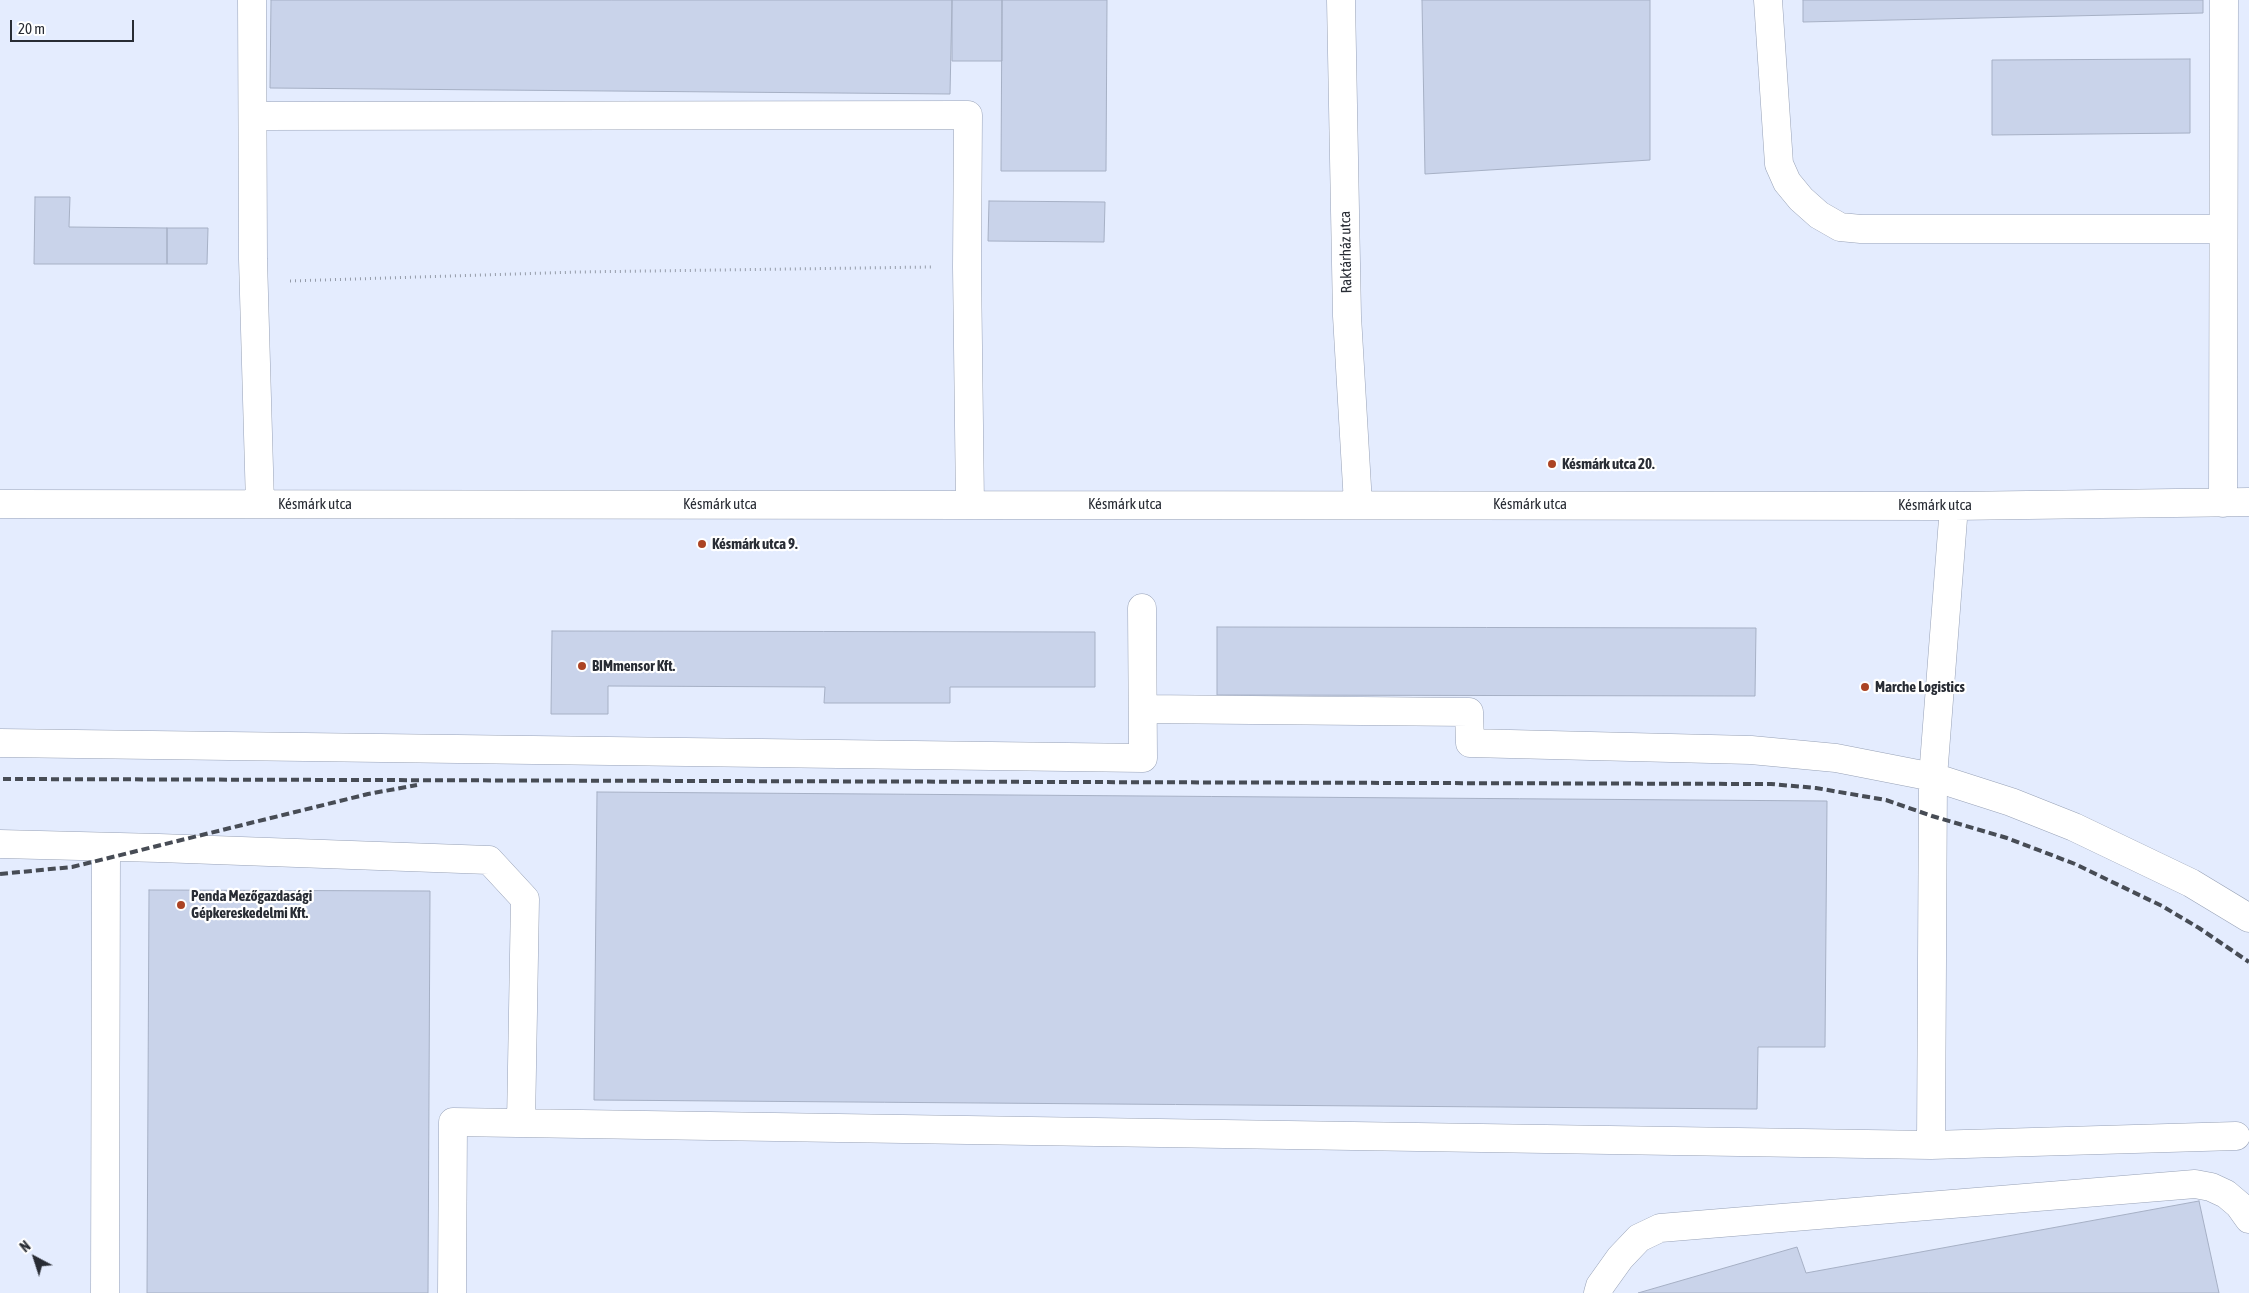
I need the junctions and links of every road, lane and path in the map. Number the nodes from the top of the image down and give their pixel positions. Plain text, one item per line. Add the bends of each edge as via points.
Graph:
1 (252, 0) edge
2 (1341, 0) edge
3 (1768, 0) edge
4 (2224, 0) edge
5 (252, 116) junction
6 (2222, 229) junction
7 (967, 267) junction
8 (254, 283) junction
9 (2236, 503) edge
10 (0, 504) edge
11 (260, 504) junction
12 (1358, 504) junction
13 (970, 505) junction
14 (1954, 506) junction
15 (1142, 608) dead end
16 (1143, 709) junction
17 (0, 743) edge
18 (1933, 777) junction
19 (0, 844) edge
20 (106, 847) junction
21 (2249, 918) edge
22 (522, 1123) junction
23 (2236, 1136) dead end
24 (1931, 1145) junction
25 (2249, 1219) edge
26 (105, 1293) edge
27 (452, 1293) edge
28 (1598, 1293) edge

1 - 5 street
2 - 12 street, Raktárház utca via 1348,316
3 - 6 street via 1778,164 1801,199 1819,215 1840,226 1860,229
4 - 6 street
5 - 7 street via 968,115
5 - 8 street
6 - 9 street
7 - 8 path via 578,272
7 - 13 street
8 - 11 street
9 - 14 street, Késmárk utca
10 - 11 street, Késmárk utca
11 - 13 street, Késmárk utca
12 - 13 street, Késmárk utca
12 - 14 street, Késmárk utca
14 - 18 street
15 - 16 street
16 - 17 street via 1143,758
16 - 18 street via 1469,712 1470,743 1751,750 1836,758
18 - 21 street via 2011,802 2074,827 2191,883
18 - 24 street
19 - 20 street
20 - 22 street via 489,860 525,900
20 - 26 street
22 - 24 street
22 - 27 street via 453,1122
23 - 24 street
25 - 28 street via 2226,1194 2196,1184 1660,1228 1639,1238 1620,1258

